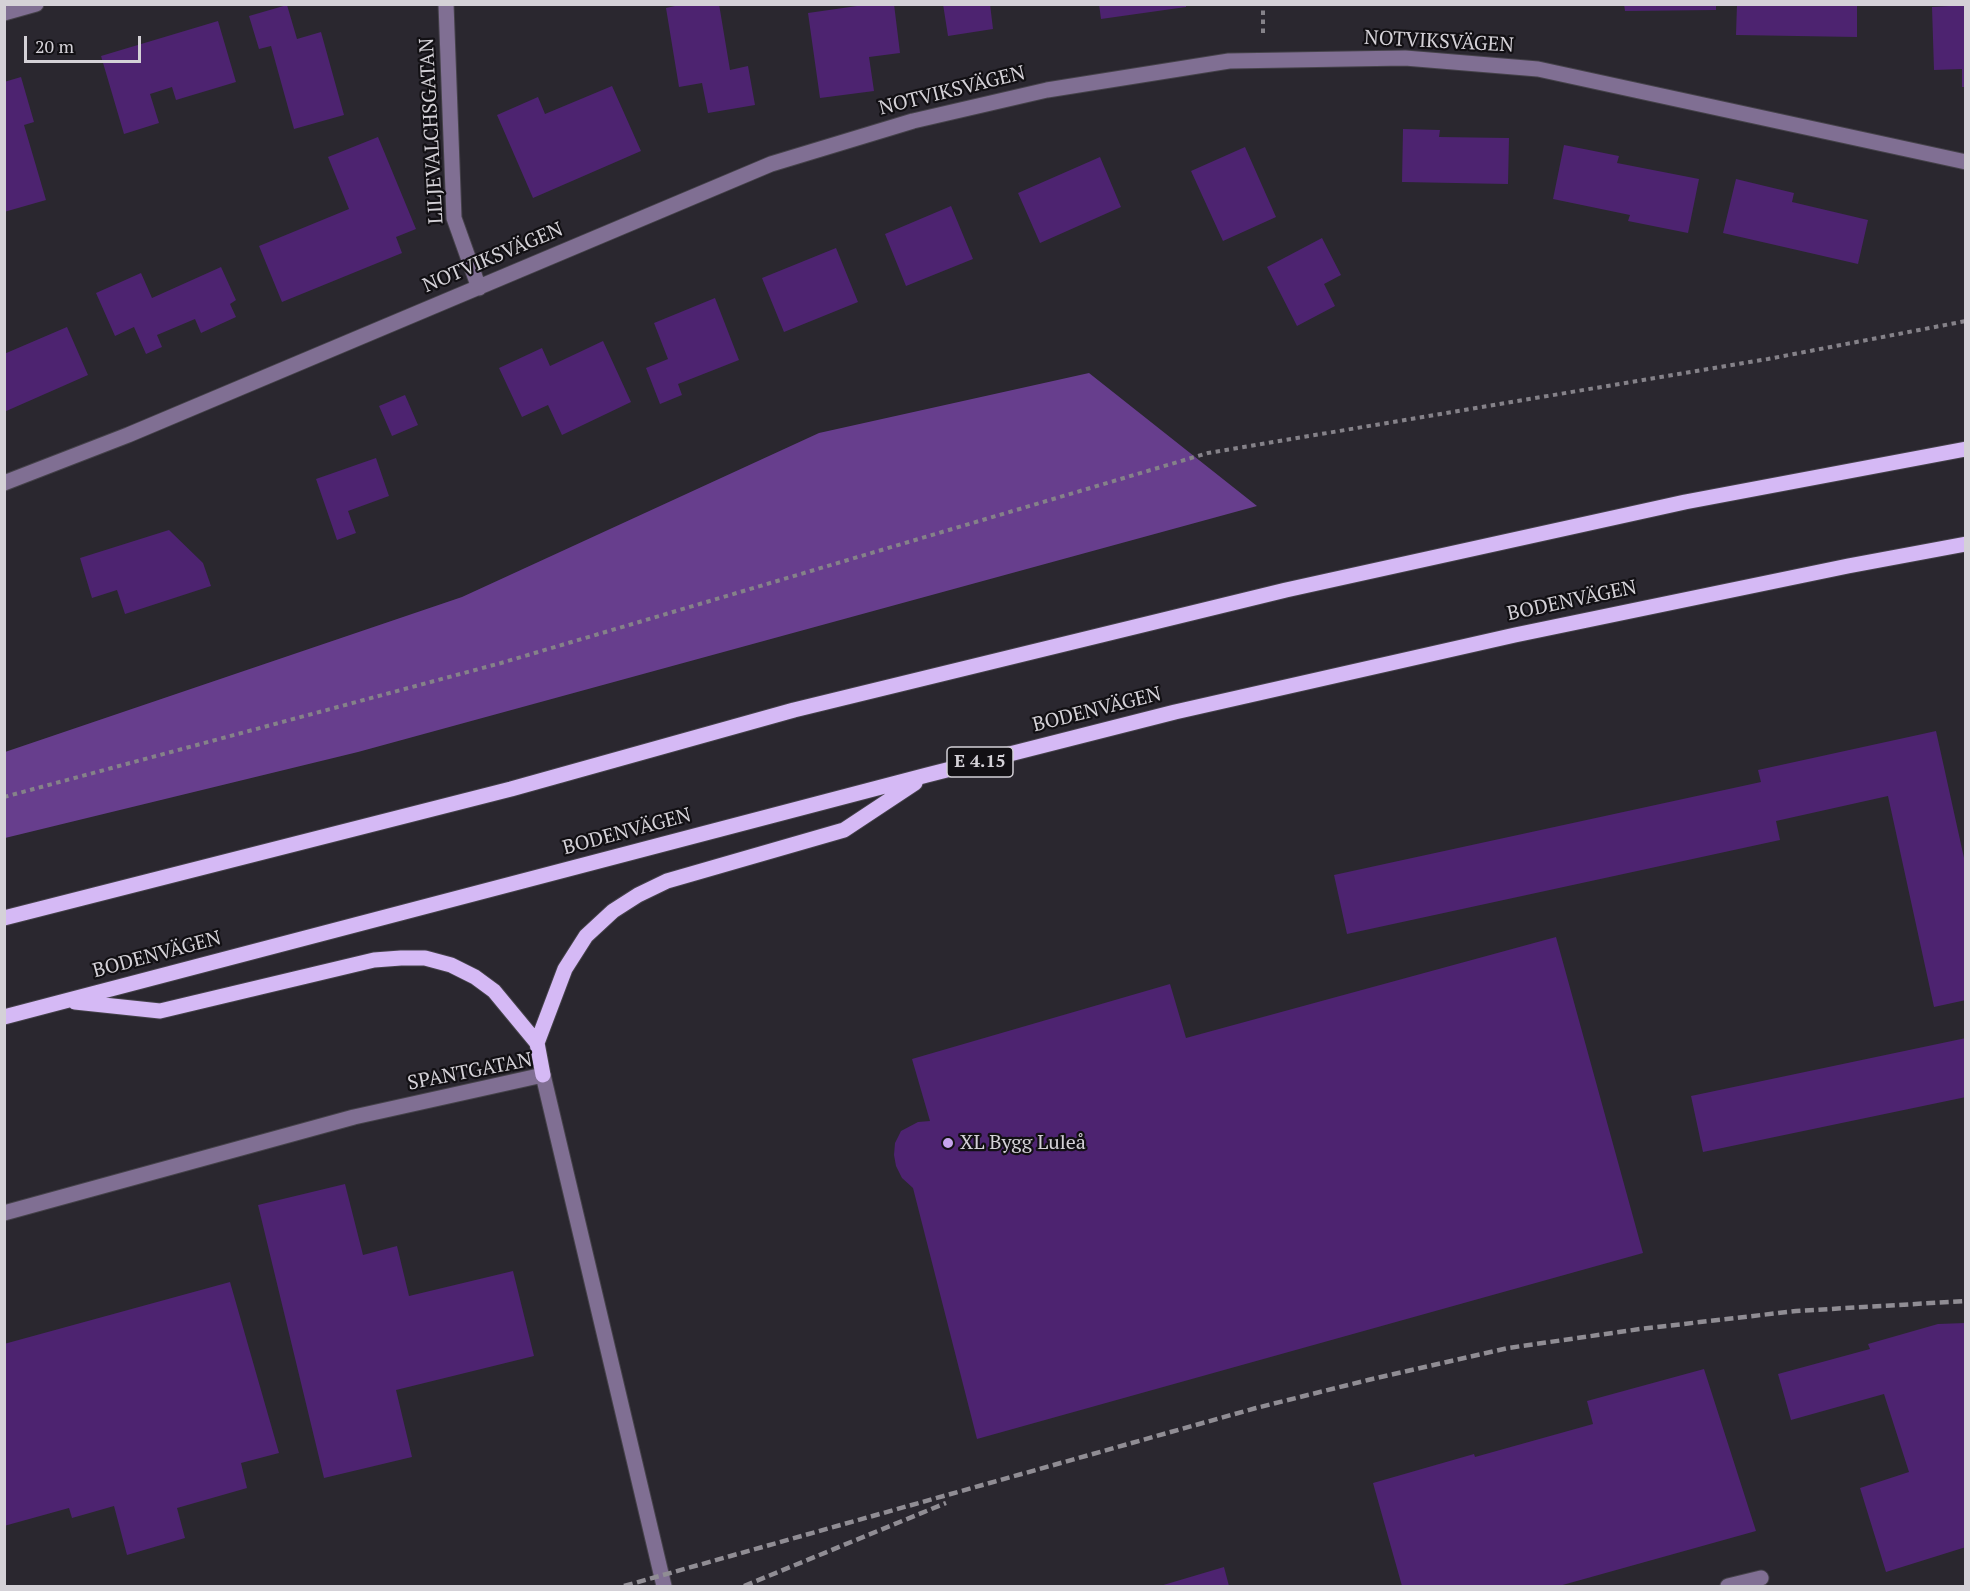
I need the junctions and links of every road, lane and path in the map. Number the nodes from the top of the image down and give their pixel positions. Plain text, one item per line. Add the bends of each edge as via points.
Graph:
1 (36, 4) edge
2 (447, 4) edge
3 (1263, 4) edge
4 (4, 13) edge
5 (1263, 33) dead end
6 (1965, 162) edge
7 (479, 288) junction
8 (1965, 321) edge
9 (1965, 449) edge
10 (4, 483) edge
11 (1965, 544) edge
12 (927, 775) junction
13 (4, 797) edge
14 (4, 918) edge
15 (65, 1001) junction
16 (4, 1017) edge
17 (537, 1043) junction
18 (543, 1075) junction
19 (4, 1213) edge
20 (1761, 1578) dead end
21 (664, 1587) edge
22 (1728, 1587) edge

1 - 4 street
2 - 7 street, LILJEVALCHSGATAN via 454,218
3 - 5 path
6 - 7 street, NOTVIKSVÄGEN via 1538,69 1405,58 1229,61 1047,90 913,121 793,157
7 - 10 street, NOTVIKSVÄGEN
8 - 13 path via 1768,359 1208,453 501,663
9 - 14 main road via 1685,502 1275,593 794,710 511,789
11 - 12 main road, BODENVÄGEN / E 4.15 via 1515,634
12 - 15 main road, BODENVÄGEN / E 4.15
12 - 17 main road via 844,830 668,881 613,911 586,936 565,969
15 - 16 main road, BODENVÄGEN / E 4.15
15 - 17 main road via 160,1011 374,960 425,958 475,976 494,991
17 - 18 main road
18 - 19 street, SPANTGATAN via 354,1117
18 - 21 street, SPANTGATAN
20 - 22 street

